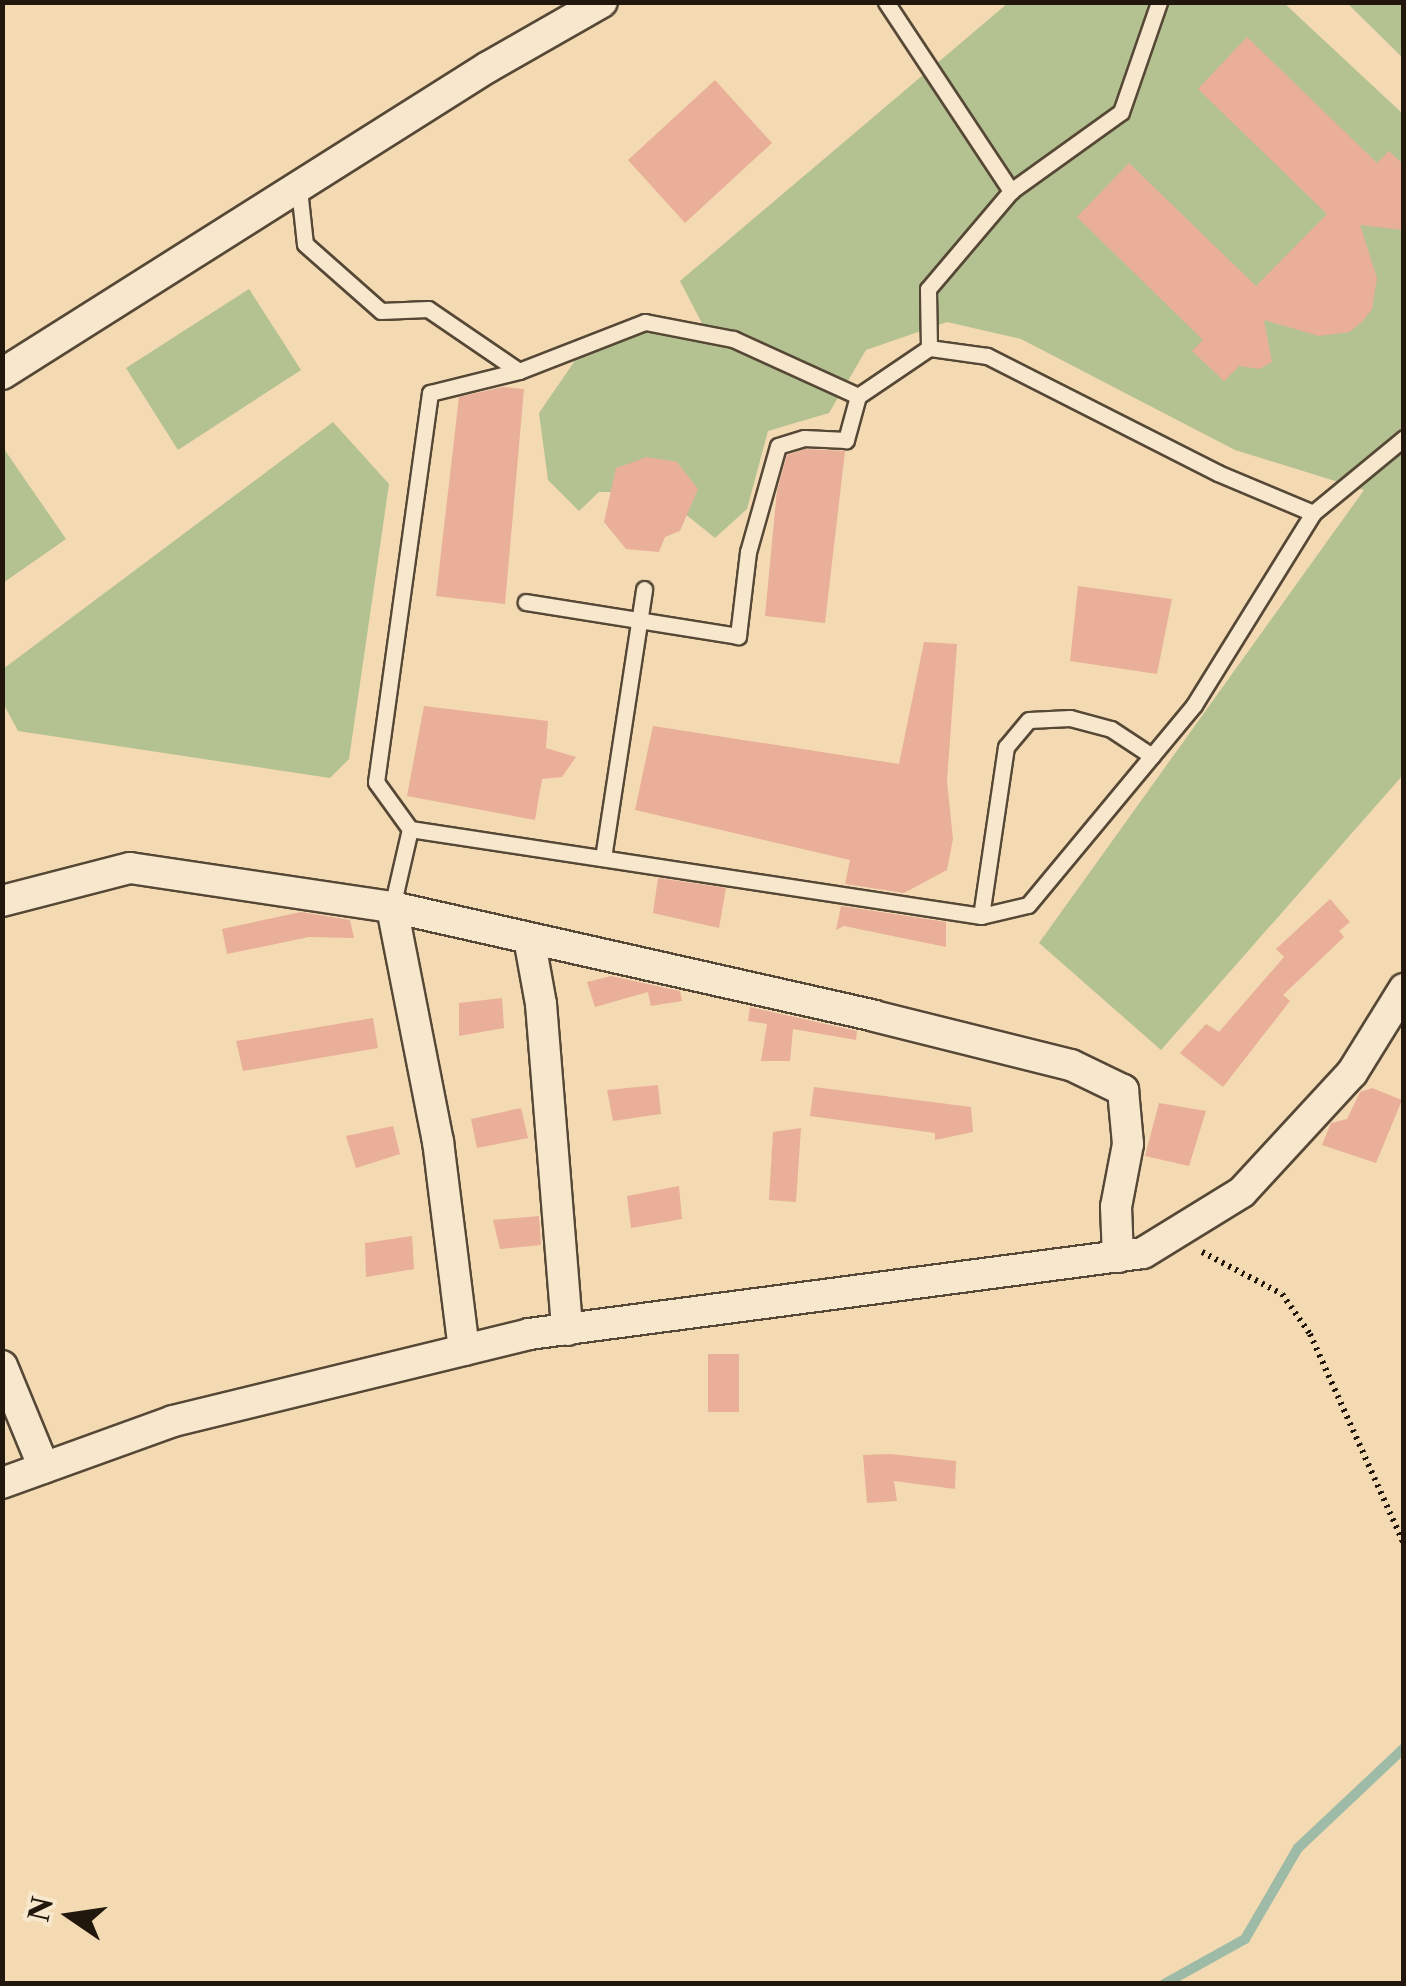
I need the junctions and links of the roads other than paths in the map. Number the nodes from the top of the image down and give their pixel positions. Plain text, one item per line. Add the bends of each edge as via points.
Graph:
1 (602, 2) edge
2 (886, 2) edge
3 (1158, 2) edge
4 (299, 188) junction
5 (1010, 191) junction
6 (929, 348) junction
7 (519, 371) junction
8 (2, 374) edge
9 (858, 396) junction
10 (1404, 438) edge
11 (1314, 513) junction
12 (644, 589) dead end
13 (526, 602) dead end
14 (638, 621) junction
15 (1152, 756) junction
16 (410, 829) junction
17 (602, 858) junction
18 (2, 901) edge
19 (392, 907) junction
20 (981, 916) junction
21 (529, 938) junction
22 (1404, 989) edge
23 (1118, 1256) junction
24 (567, 1330) junction
25 (464, 1350) junction
26 (2, 1366) edge
27 (44, 1468) junction
28 (2, 1482) edge

1 - 4 street
2 - 5 lane
3 - 5 lane via 1121,112
4 - 7 lane via 306,244 381,311 428,310
4 - 8 street
5 - 6 lane via 928,289
6 - 9 lane
6 - 11 lane via 987,356
7 - 9 lane via 645,322 733,339
7 - 16 lane via 430,394 376,782
9 - 14 lane via 846,440 804,438 778,446 748,552 738,636
10 - 11 lane
11 - 15 lane via 1194,705
12 - 14 lane
13 - 14 lane
14 - 17 lane
15 - 20 lane via 1028,905
15 - 20 lane via 1111,729 1070,718 1029,720 1006,747
16 - 17 lane
16 - 19 lane
17 - 20 lane
18 - 19 street via 130,868
19 - 21 street
19 - 25 street via 438,1142
21 - 23 street via 1035,1056 1123,1090 1128,1144 1116,1207
21 - 24 street via 541,1004
22 - 23 street via 1352,1073 1242,1192 1143,1253
23 - 24 street
24 - 25 street
25 - 27 street via 173,1420
26 - 27 street
27 - 28 street

